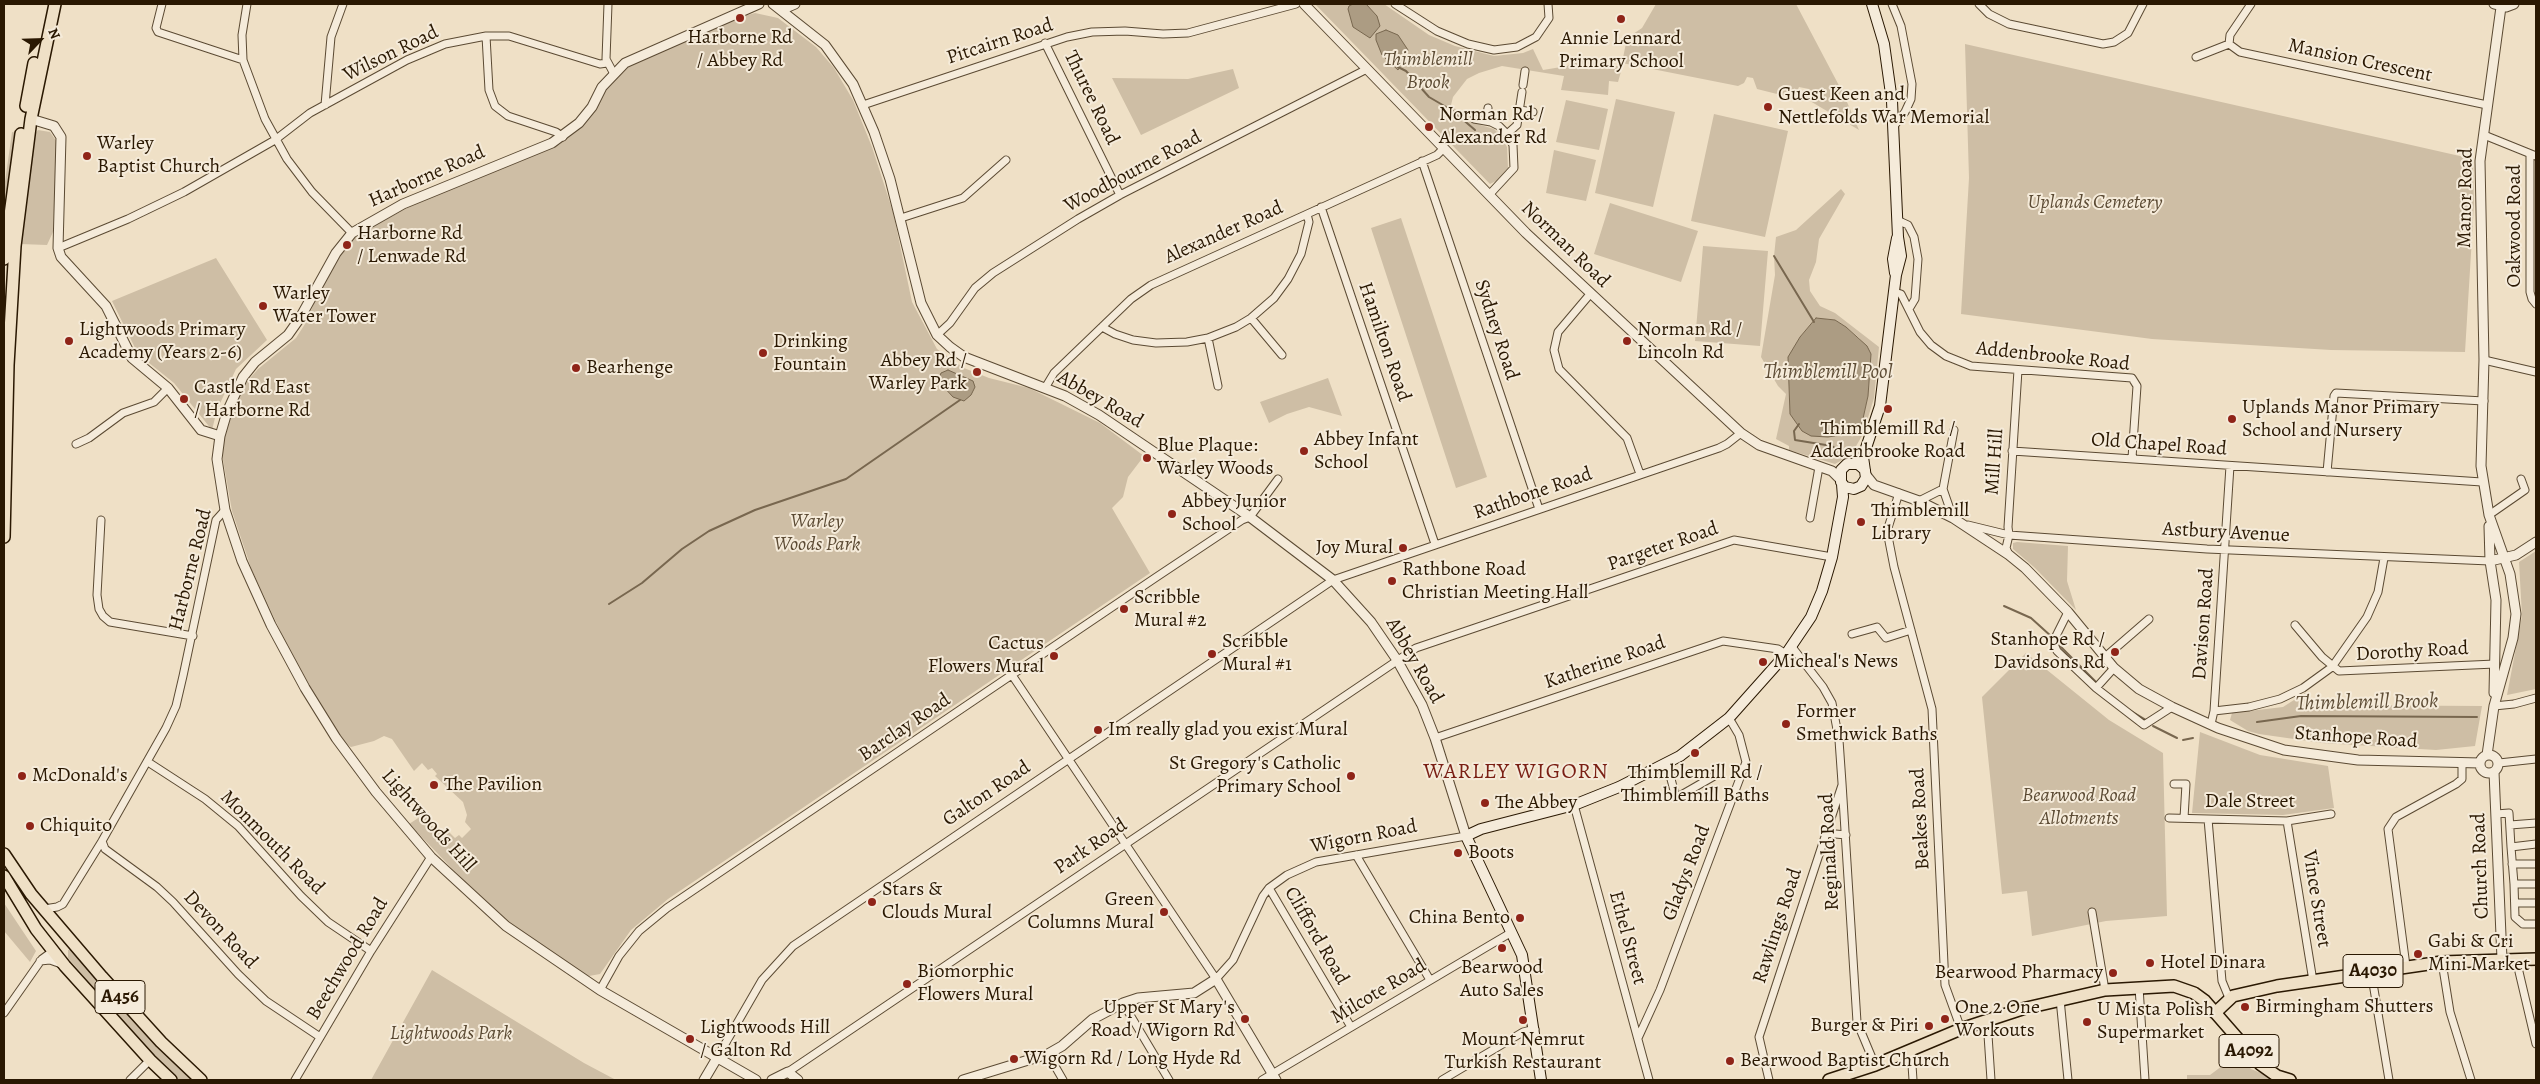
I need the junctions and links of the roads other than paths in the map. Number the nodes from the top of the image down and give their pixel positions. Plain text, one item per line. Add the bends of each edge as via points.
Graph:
1 (47, 4) edge
2 (55, 4) edge
3 (162, 4) edge
4 (247, 4) edge
5 (343, 4) edge
6 (608, 4) edge
7 (759, 4) edge
8 (773, 4) edge
9 (795, 4) edge
10 (1296, 4) edge
11 (1304, 4) edge
12 (1395, 4) edge
13 (1548, 4) edge
14 (1872, 4) edge
15 (1892, 4) edge
16 (1979, 4) edge
17 (2143, 4) edge
18 (2250, 4) edge
19 (2514, 4) edge
20 (2498, 5) edge
21 (781, 10) junction
22 (486, 36) junction
23 (1045, 43) junction
24 (2229, 44) junction
25 (2196, 57) dead end
26 (243, 60) junction
27 (607, 63) junction
28 (1367, 69) junction
29 (1525, 71) dead end
30 (614, 74) junction
31 (325, 105) junction
32 (863, 105) junction
33 (2487, 105) junction
34 (1488, 108) dead end
35 (1520, 110) junction
36 (1533, 112) dead end
37 (27, 119) junction
38 (1474, 119) dead end
39 (1486, 120) junction
40 (1894, 126) junction
41 (1507, 134) junction
42 (2484, 135) junction
43 (563, 136) junction
44 (274, 140) junction
45 (1444, 148) junction
46 (2533, 155) edge
47 (1006, 160) dead end
48 (1422, 161) junction
49 (1120, 195) junction
50 (1489, 195) junction
51 (1322, 208) junction
52 (1307, 214) junction
53 (902, 218) junction
54 (1897, 220) junction
55 (352, 233) junction
56 (8, 246) edge
57 (58, 248) junction
58 (4, 259) edge
59 (1894, 292) junction
60 (1590, 293) junction
61 (2534, 301) edge
62 (1909, 309) junction
63 (1251, 318) junction
64 (1102, 326) junction
65 (937, 335) junction
66 (1208, 338) junction
67 (1282, 355) dead end
68 (2484, 360) junction
69 (2018, 370) junction
70 (2536, 372) edge
71 (1218, 386) dead end
72 (168, 388) junction
73 (1045, 388) junction
74 (2484, 401) junction
75 (86, 430) dead end
76 (1954, 430) dead end
77 (1741, 433) junction
78 (220, 436) junction
79 (89, 438) junction
80 (76, 444) dead end
81 (2012, 451) junction
82 (1864, 452) junction
83 (2132, 458) junction
84 (1848, 465) junction
85 (1819, 466) junction
86 (2230, 466) junction
87 (1832, 470) junction
88 (2327, 472) junction
89 (1866, 473) junction
90 (1640, 474) junction
91 (2521, 479) dead end
92 (1278, 480) dead end
93 (1841, 482) junction
94 (2482, 482) junction
95 (1874, 485) junction
96 (1857, 488) junction
97 (1943, 489) junction
98 (1899, 493) junction
99 (1843, 497) junction
100 (1918, 501) junction
101 (226, 510) junction
102 (1539, 510) junction
103 (4, 514) edge
104 (2489, 515) junction
105 (1250, 517) junction
106 (1810, 518) dead end
107 (101, 520) dead end
108 (1957, 520) junction
109 (2009, 535) junction
110 (4, 538) edge
111 (2536, 542) edge
112 (1435, 544) junction
113 (2225, 550) junction
114 (2009, 555) junction
115 (1832, 557) junction
116 (2384, 558) junction
117 (2504, 559) junction
118 (2490, 561) junction
119 (1333, 580) junction
120 (2068, 612) junction
121 (2149, 618) dead end
122 (2295, 626) dead end
123 (1911, 630) junction
124 (1852, 634) dead end
125 (193, 636) junction
126 (1789, 651) junction
127 (2104, 658) junction
128 (1397, 660) junction
129 (2495, 664) junction
130 (2332, 667) junction
131 (2114, 668) junction
132 (1012, 675) junction
133 (2096, 688) junction
134 (2536, 698) edge
135 (2494, 706) junction
136 (2172, 708) junction
137 (2214, 711) junction
138 (1730, 718) junction
139 (2211, 724) junction
140 (1435, 738) junction
141 (2487, 755) junction
142 (2536, 759) edge
143 (1069, 760) junction
144 (148, 762) junction
145 (2462, 762) junction
146 (2480, 763) junction
147 (2498, 763) junction
148 (1668, 764) junction
149 (2494, 772) junction
150 (1716, 775) dead end
151 (1842, 783) junction
152 (2174, 784) dead end
153 (1574, 804) junction
154 (2331, 814) dead end
155 (2496, 814) junction
156 (2169, 818) dead end
157 (2184, 818) junction
158 (2208, 819) junction
159 (2287, 821) junction
160 (2536, 824) edge
161 (2510, 825) junction
162 (1825, 833) junction
163 (1846, 835) junction
164 (1466, 836) junction
165 (102, 840) junction
166 (1125, 844) junction
167 (2536, 844) edge
168 (2511, 847) junction
169 (4, 854) edge
170 (1356, 855) junction
171 (431, 857) junction
172 (2512, 864) junction
173 (2536, 864) edge
174 (4, 876) edge
175 (2514, 884) junction
176 (2536, 884) edge
177 (1269, 888) junction
178 (2515, 903) junction
179 (2536, 903) edge
180 (44, 909) junction
181 (2092, 912) dead end
182 (2536, 924) edge
183 (1512, 932) junction
184 (70, 944) junction
185 (53, 951) junction
186 (372, 951) junction
187 (2502, 959) junction
188 (2516, 959) junction
189 (2536, 959) edge
190 (40, 962) junction
191 (2442, 962) junction
192 (65, 966) junction
193 (2406, 966) junction
194 (2371, 971) junction
195 (1216, 979) junction
196 (1430, 980) junction
197 (2313, 981) junction
198 (2139, 987) junction
199 (600, 990) junction
200 (2105, 990) junction
201 (2229, 998) junction
202 (2060, 999) junction
203 (1123, 1003) junction
204 (4, 1013) edge
205 (2215, 1013) junction
206 (1987, 1020) junction
207 (1351, 1027) junction
208 (1535, 1029) junction
209 (1961, 1029) junction
210 (320, 1037) junction
211 (1638, 1038) junction
212 (2536, 1044) edge
213 (1910, 1050) junction
214 (1048, 1054) junction
215 (717, 1058) junction
216 (150, 1060) junction
217 (803, 1062) junction
218 (1875, 1065) junction
219 (788, 1072) junction
220 (743, 1073) junction
221 (1274, 1077) edge
222 (130, 1080) edge
223 (171, 1080) edge
224 (201, 1080) edge
225 (295, 1080) edge
226 (704, 1080) edge
227 (756, 1080) edge
228 (773, 1080) edge
229 (798, 1080) edge
230 (963, 1080) edge
231 (1063, 1080) edge
232 (1169, 1080) edge
233 (1262, 1080) edge
234 (1442, 1080) edge
235 (1541, 1080) edge
236 (1648, 1080) edge
237 (1769, 1080) edge
238 (1833, 1080) edge
239 (1913, 1080) edge
240 (1991, 1080) edge
241 (2068, 1080) edge
242 (2145, 1080) edge
243 (2290, 1080) edge
244 (2388, 1080) edge
245 (2471, 1080) edge

1 - 37 main road
2 - 37 main road
3 - 26 street via 156,28 158,32
4 - 26 street via 242,35
5 - 31 street via 331,37
6 - 27 street
7 - 30 street, Harborne Road via 637,56
8 - 21 street, Abbey Road
9 - 21 street
10 - 23 street, Pitcairn Road via 1188,33 1092,32
11 - 28 street, Norman Road
12 - 13 street via 1437,31 1468,44 1494,50 1517,47 1536,37 1549,18
14 - 40 main road via 1884,44
15 - 40 street via 1901,26 1912,84 1911,99
16 - 17 street via 1993,17 2010,24 2103,44 2114,42 2128,33
18 - 24 street via 2230,35
19 - 20 street
20 - 33 street, Manor Road
21 - 32 street, Abbey Road via 825,45
22 - 27 street, Wilson Road via 509,36 600,64
22 - 31 street, Wilson Road via 462,39 428,50
22 - 43 street via 490,90 495,106 508,116
23 - 32 street, Pitcairn Road
23 - 49 street, Thuree Road
24 - 25 street
24 - 33 street, Mansion Crescent via 2240,52
26 - 44 street
27 - 30 street
28 - 45 street, Norman Road
28 - 49 street, Woodbourne Road
29 - 35 street
30 - 43 street, Harborne Road via 602,87 592,107
31 - 44 street, Wilson Road
32 - 53 street, Abbey Road
33 - 42 street, Manor Road
34 - 39 street
35 - 36 street
35 - 41 street via 1517,125
37 - 56 main road
37 - 57 street via 54,126 60,137
38 - 39 street
39 - 41 street
40 - 54 main road
41 - 50 street via 1514,152 1514,168
42 - 46 street
42 - 68 street, Manor Road via 2480,161
43 - 55 street, Harborne Road via 403,204
44 - 55 street via 312,192
44 - 57 street, Wilson Road via 184,192
45 - 48 street, Alexander Road
45 - 50 street, Norman Road
46 - 61 street, Oakwood Road
47 - 53 street via 964,198
48 - 51 street, Alexander Road
48 - 102 street, Sydney Road
49 - 65 street, Woodbourne Road via 993,273 975,288 950,323
50 - 60 street, Norman Road
51 - 52 street, Alexander Road
51 - 112 street, Hamilton Road
52 - 63 street via 1309,222 1300,254 1288,279 1274,298
52 - 64 street, Alexander Road via 1161,279
53 - 65 street, Abbey Road via 921,303
54 - 59 main road via 1901,260
54 - 62 street via 1908,225 1918,260 1915,299
55 - 78 street, Harborne Road via 336,253 288,335 255,362 243,377
56 - 58 main road
56 - 103 main road
57 - 72 street via 61,257 106,306 132,358
59 - 62 street, Addenbrooke Road via 1901,294
59 - 82 main road via 1880,406
60 - 77 street, Norman Road
60 - 90 street via 1558,332 1554,350 1559,369 1627,438
62 - 69 street, Addenbrooke Road via 1920,332 1946,356 1971,366
63 - 66 street
63 - 67 street
64 - 66 street via 1114,334 1156,343
64 - 73 street, Alexander Road via 1054,373
65 - 73 street, Abbey Road via 964,357
66 - 71 street
68 - 70 street
68 - 74 street
69 - 81 street, Mill Hill
69 - 83 street, Addenbrooke Road via 2132,378 2136,381
72 - 78 street via 201,430
72 - 79 street via 154,402 122,413
73 - 105 street, Abbey Road via 1098,415
74 - 88 street via 2336,393
74 - 94 street
75 - 79 street
76 - 97 street
77 - 85 street, Norman Road via 1759,445
77 - 90 street, Rathbone Road via 1727,444
78 - 101 street, Harborne Road via 217,459
79 - 80 street
81 - 83 street, Old Chapel Road
81 - 109 street, Mill Hill
82 - 84 main road
82 - 89 main road
83 - 86 street, Old Chapel Road
84 - 87 street
84 - 89 main road via 1860,465
84 - 93 main road
85 - 87 street, Norman Road
85 - 106 street
86 - 88 street, Old Chapel Road
86 - 113 street, Davison Road
87 - 93 street
88 - 94 street, Old Chapel Road
89 - 95 street
89 - 96 main road via 1865,482
90 - 102 street, Rathbone Road
91 - 104 street via 2525,490
92 - 105 street
93 - 96 main road
93 - 99 main road
94 - 104 street
95 - 96 street, Stanhope Road
95 - 98 street, Stanhope Road
96 - 99 main road
97 - 100 street
97 - 108 street
98 - 100 street, Stanhope Road
98 - 123 street, Beakes Road via 1887,531
99 - 115 main road
100 - 108 street, Stanhope Road
101 - 125 street, Harborne Road via 216,520
101 - 171 street, Lightwoods Hill via 242,561 305,688 336,738 376,792
102 - 112 street, Rathbone Road
103 - 110 main road
104 - 117 street
104 - 118 street
105 - 119 street, Abbey Road
105 - 132 street, Barclay Road
107 - 125 street via 97,596 103,616 110,622
108 - 109 street, Astbury Avenue
108 - 114 street, Stanhope Road
109 - 113 street, Astbury Avenue
109 - 114 street, Mill Hill via 2006,548
111 - 117 street
112 - 119 street, Rathbone Road
113 - 116 street, Astbury Avenue
113 - 137 street, Davison Road
114 - 120 street, Stanhope Road
115 - 126 main road via 1811,617
115 - 128 street, Pargeter Road via 1734,540 1416,648
116 - 118 street, Astbury Avenue
116 - 130 street via 2378,592 2366,617
117 - 118 street
117 - 135 street via 2510,574 2516,614
118 - 129 street via 2496,600
119 - 128 street, Abbey Road via 1371,622
119 - 143 street, Galton Road
120 - 127 street, Stanhope Road
120 - 133 street via 2053,642
121 - 127 street
122 - 130 street
123 - 124 street via 1886,638 1877,627
123 - 209 street, Beakes Road via 1932,708 1946,985
125 - 144 street, Harborne Road via 176,706
126 - 138 main road
126 - 140 street, Katherine Road via 1723,640
126 - 151 street, Reginald Road via 1823,687 1832,703
127 - 131 street, Stanhope Road
128 - 140 street, Abbey Road via 1422,705
128 - 166 street, Park Road
129 - 130 street, Dorothy Road via 2356,671 2339,671
129 - 135 street
130 - 137 street via 2303,688 2280,699
131 - 133 street
131 - 136 street, Stanhope Road via 2139,689
132 - 143 street
132 - 199 street, Barclay Road via 667,908 639,930 619,956
133 - 136 street via 2144,725
134 - 135 street
135 - 141 street
136 - 139 street, Stanhope Road
137 - 139 street, Davison Road
138 - 148 main road
138 - 211 street, Gladys Road via 1739,735 1746,762 1660,990
139 - 145 street, Stanhope Road via 2284,750 2325,757
140 - 164 street, Abbey Road
141 - 146 street
141 - 147 street via 2493,756
142 - 147 street
143 - 166 street
143 - 215 street, Galton Road via 794,946 762,980
144 - 165 street, Harborne Road
144 - 186 street, Monmouth Road via 205,799 238,826 328,922
145 - 146 street, Stanhope Road
145 - 193 street via 2462,779 2396,817 2388,829
146 - 149 street via 2485,772
147 - 149 street
148 - 150 street via 1676,798
148 - 153 main road
149 - 155 street, Church Road
151 - 162 street, Rawlings Road
151 - 163 street, Reginald Road
152 - 157 street via 2186,784
153 - 164 main road
153 - 211 street, Ethel Street
154 - 159 street, Dale Street
155 - 161 street via 2510,814
155 - 187 street, Church Road
156 - 157 street, Dale Street
157 - 158 street, Dale Street
158 - 159 street, Dale Street
158 - 201 street via 2222,981
159 - 197 street, Vince Street
160 - 161 street
161 - 168 street
162 - 163 street
162 - 237 street, Rawlings Road via 1760,1037
163 - 218 street, Reginald Road via 1856,1022
164 - 170 street, Wigorn Road
164 - 183 main road
165 - 180 street, Harborne Road via 63,904
165 - 210 street, Devon Road via 105,849 173,902 266,1001
166 - 195 street
166 - 217 street, Park Road
167 - 168 street
168 - 172 street
169 - 180 main road, A456
170 - 177 street, Wigorn Road via 1303,867
170 - 196 street
171 - 186 street, Beechwood Road
171 - 199 street, Lightwoods Hill via 506,926
172 - 173 street
172 - 175 street
174 - 185 main road, A456
175 - 176 street
175 - 178 street
177 - 195 street, Wigorn Road via 1258,904 1233,960
177 - 207 street, Clifford Road
178 - 179 street
178 - 182 street via 2518,921
180 - 184 main road, A456
181 - 200 street
183 - 196 street, Milcote Road
183 - 208 main road via 1526,971
184 - 185 main road
184 - 192 main road via 63,948
184 - 224 main road, A456
185 - 190 street
185 - 192 main road, A456
186 - 210 street, Beechwood Road
187 - 188 main road, A4030
187 - 191 main road, A4030
188 - 189 main road, A4030
188 - 212 street
190 - 192 street via 50,960
190 - 204 street
191 - 193 main road, A4030
191 - 245 street via 2450,1012
192 - 216 main road, A456
193 - 194 main road, A4030
194 - 197 main road, A4030
194 - 244 street
195 - 203 street, Wigorn Road via 1194,993 1138,998
195 - 221 street
196 - 207 street, Milcote Road
197 - 201 main road, A4030
198 - 200 main road
198 - 205 main road via 2165,988
198 - 242 street
199 - 215 street, Lightwoods Hill
200 - 202 main road
201 - 205 main road
202 - 206 main road
202 - 241 street
203 - 214 street, Wigorn Road via 1093,1019
203 - 232 street
205 - 243 main road, A4092 via 2260,1064 2277,1076
206 - 209 main road
206 - 240 street
207 - 221 street, Milcote Road
208 - 234 street via 1523,1032
208 - 235 main road
209 - 213 main road
210 - 225 street, Beechwood Road
211 - 236 street, Ethel Street
213 - 218 main road
213 - 239 street
214 - 230 street, Wigorn Road
214 - 231 street
215 - 220 street, Lightwoods Hill
215 - 226 street, Galton Road
216 - 222 street
216 - 223 main road, A456
217 - 219 street, Park Road
217 - 229 street via 798,1069
218 - 238 main road
219 - 228 street
219 - 229 street
220 - 227 street, Lightwoods Hill
220 - 228 street, Lightwoods Hill
221 - 233 street, Milcote Road

